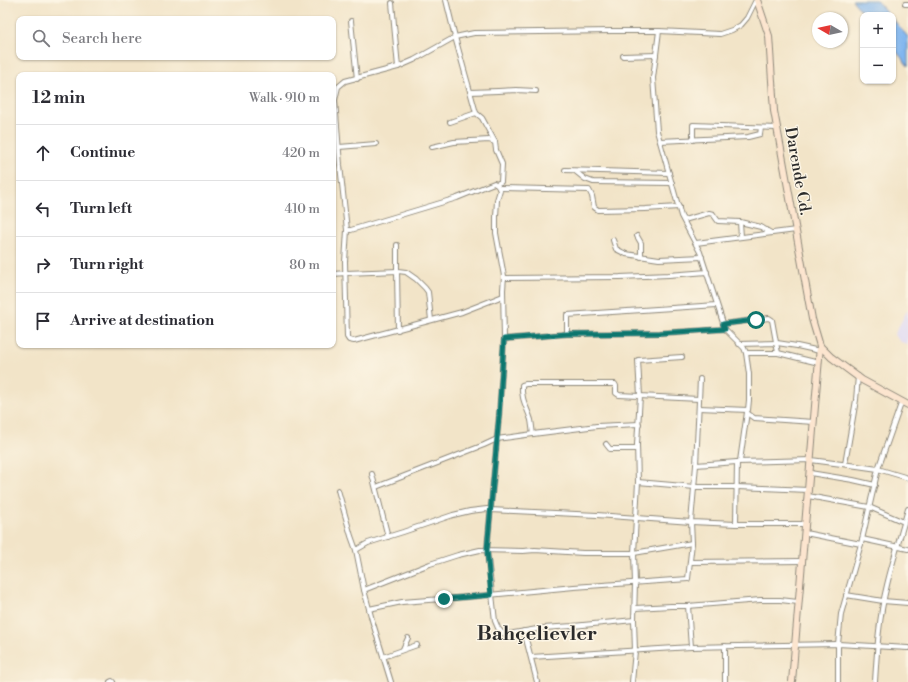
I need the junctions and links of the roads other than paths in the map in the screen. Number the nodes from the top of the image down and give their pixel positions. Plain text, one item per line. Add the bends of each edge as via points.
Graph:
1 (446, 0) edge
2 (757, 0) edge
3 (392, 3) dead end
4 (352, 21) dead end
5 (660, 31) junction
6 (455, 37) junction
7 (656, 55) junction
8 (624, 56) dead end
9 (398, 67) junction
10 (357, 79) junction
11 (536, 91) dead end
12 (470, 92) junction
13 (336, 94) edge
14 (476, 113) junction
15 (336, 119) edge
16 (450, 122) dead end
17 (761, 128) junction
18 (777, 128) junction
19 (693, 140) junction
20 (660, 141) junction
21 (495, 142) junction
22 (376, 144) dead end
23 (432, 147) dead end
24 (339, 148) junction
25 (565, 170) dead end
26 (575, 170) junction
27 (669, 173) junction
28 (672, 183) junction
29 (497, 186) junction
30 (679, 207) junction
31 (684, 220) junction
32 (740, 222) junction
33 (347, 230) junction
34 (796, 230) junction
35 (771, 233) junction
36 (637, 236) dead end
37 (741, 237) junction
38 (613, 240) dead end
39 (696, 243) junction
40 (397, 245) dead end
41 (641, 257) junction
42 (702, 257) junction
43 (397, 271) junction
44 (707, 272) junction
45 (346, 273) junction
46 (336, 274) edge
47 (504, 278) junction
48 (503, 296) junction
49 (717, 305) junction
50 (431, 320) junction
51 (723, 324) junction
52 (725, 329) junction
53 (398, 330) junction
54 (567, 334) junction
55 (504, 339) junction
56 (776, 343) junction
57 (740, 344) junction
58 (820, 349) junction
59 (746, 353) junction
60 (778, 353) junction
61 (682, 357) dead end
62 (819, 363) junction
63 (858, 376) junction
64 (700, 379) dead end
65 (640, 396) junction
66 (699, 399) junction
67 (902, 401) junction
68 (908, 405) edge
69 (699, 408) junction
70 (747, 412) junction
71 (814, 422) junction
72 (639, 424) junction
73 (533, 434) junction
74 (497, 439) junction
75 (606, 444) dead end
76 (637, 450) junction
77 (811, 460) junction
78 (738, 462) junction
79 (845, 464) junction
80 (696, 465) junction
81 (878, 469) junction
82 (810, 473) junction
83 (372, 474) dead end
84 (908, 478) edge
85 (638, 482) junction
86 (875, 485) junction
87 (376, 487) junction
88 (694, 487) junction
89 (737, 487) junction
90 (338, 490) dead end
91 (808, 493) junction
92 (869, 507) junction
93 (908, 509) edge
94 (490, 510) junction
95 (636, 518) junction
96 (691, 522) junction
97 (904, 522) junction
98 (736, 524) junction
99 (805, 524) junction
100 (804, 534) junction
101 (388, 537) junction
102 (861, 541) junction
103 (692, 543) junction
104 (898, 546) junction
105 (908, 549) edge
106 (356, 550) junction
107 (487, 550) junction
108 (634, 553) junction
109 (802, 561) junction
110 (690, 562) junction
111 (635, 583) junction
112 (364, 590) junction
113 (491, 595) junction
114 (846, 595) junction
115 (884, 601) junction
116 (798, 602) junction
117 (908, 603) edge
118 (688, 606) junction
119 (635, 608) junction
120 (369, 609) junction
121 (634, 620) junction
122 (524, 631) junction
123 (408, 638) dead end
124 (838, 644) junction
125 (417, 645) dead end
126 (795, 645) junction
127 (724, 646) junction
128 (692, 647) junction
129 (877, 647) junction
130 (908, 648) edge
131 (403, 649) junction
132 (635, 651) junction
133 (383, 657) junction
134 (531, 657) junction
135 (110, 682) edge
136 (113, 682) edge
137 (391, 682) edge
138 (536, 682) edge
139 (632, 682) edge
140 (725, 682) edge
141 (792, 682) edge
142 (838, 682) edge
143 (875, 682) edge

1 - 6 street
2 - 5 street via 741,26 720,34
2 - 18 street, Darende Cd. via 769,36
3 - 9 street
4 - 10 street
5 - 6 street via 474,33
5 - 7 street
6 - 9 street
6 - 12 street
7 - 8 street
7 - 20 street via 653,78
9 - 10 street
10 - 13 street via 345,81 338,87
11 - 12 street
12 - 14 street
14 - 16 street
14 - 21 street via 482,118
15 - 24 street
17 - 18 street
17 - 19 street via 760,134 748,137
17 - 19 street via 693,125
18 - 34 street, Darende Cd.
19 - 20 street
20 - 27 street
21 - 23 street via 454,142
21 - 29 street via 502,164 501,182
22 - 24 street
24 - 33 street
25 - 26 street
26 - 27 street
26 - 28 street via 585,180 593,182
27 - 28 street
28 - 30 street
29 - 30 street via 589,190 594,207 598,210
29 - 33 street via 494,183 457,198
29 - 47 street via 500,190 496,208 496,233
30 - 31 street
31 - 32 street via 709,213 718,221
31 - 39 street
32 - 35 street via 761,226
32 - 37 street
33 - 45 street
34 - 35 street
34 - 58 street, Darende Cd.
35 - 37 street
36 - 41 street via 641,243
37 - 39 street
38 - 41 street via 616,249
39 - 42 street
40 - 43 street
41 - 42 street
42 - 44 street
43 - 45 street
43 - 50 street via 406,272 426,288
43 - 53 street
44 - 47 street via 620,277
44 - 49 street
45 - 46 street
45 - 53 street via 349,340 354,342
47 - 48 street
48 - 50 street via 462,312
48 - 55 street
49 - 51 street
49 - 54 street via 567,315
50 - 53 street
51 - 52 street
51 - 56 street via 769,318 772,320
52 - 54 street
52 - 57 street
54 - 55 street
55 - 74 street
56 - 57 street
56 - 58 street
56 - 60 street
57 - 59 street
58 - 62 street
58 - 63 street
59 - 60 street
59 - 70 street via 749,374
60 - 62 street
61 - 65 street via 638,360
62 - 71 street
63 - 67 street
63 - 79 street
64 - 66 street
65 - 66 street
65 - 72 street
65 - 73 street via 619,395 616,393 615,384 522,385 523,400
66 - 69 street
67 - 68 street
67 - 81 street
69 - 70 street
69 - 80 street
70 - 71 street via 754,418
70 - 78 street
71 - 77 street
72 - 73 street
72 - 76 street
73 - 74 street
74 - 87 street
74 - 94 street
75 - 76 street via 610,449
76 - 85 street
77 - 78 street
77 - 79 street
77 - 82 street
78 - 80 street
78 - 89 street
79 - 81 street
80 - 88 street
81 - 84 street
81 - 86 street
82 - 86 street
82 - 91 street
83 - 87 street
85 - 88 street
85 - 95 street
86 - 92 street
87 - 101 street
88 - 89 street
88 - 96 street
89 - 91 street
89 - 98 street
90 - 106 street
91 - 92 street
91 - 99 street
92 - 97 street
92 - 102 street
93 - 97 street
94 - 95 street
94 - 101 street via 453,515
94 - 107 street
95 - 96 street
95 - 108 street
96 - 98 street
96 - 103 street
97 - 104 street
98 - 99 street
99 - 100 street
100 - 102 street
100 - 109 street
101 - 106 street
102 - 104 street
102 - 114 street
103 - 108 street
103 - 110 street
104 - 105 street
104 - 115 street
106 - 112 street
107 - 108 street
107 - 112 street via 444,560
107 - 113 street
108 - 111 street
109 - 110 street
109 - 116 street
110 - 111 street via 688,579
111 - 113 street
111 - 119 street
112 - 120 street
113 - 120 street via 402,602
113 - 122 street via 495,620 502,634
114 - 115 street
114 - 124 street
115 - 117 street
115 - 129 street
116 - 118 street via 760,600
116 - 126 street
118 - 119 street
118 - 128 street
119 - 121 street
120 - 133 street
121 - 122 street
121 - 132 street
122 - 134 street
123 - 131 street
124 - 126 street
124 - 129 street
124 - 142 street
125 - 131 street
126 - 127 street
126 - 141 street
127 - 128 street
127 - 140 street
128 - 132 street
129 - 130 street
129 - 143 street
131 - 133 street
132 - 134 street
132 - 139 street
133 - 137 street
134 - 138 street
135 - 136 street

